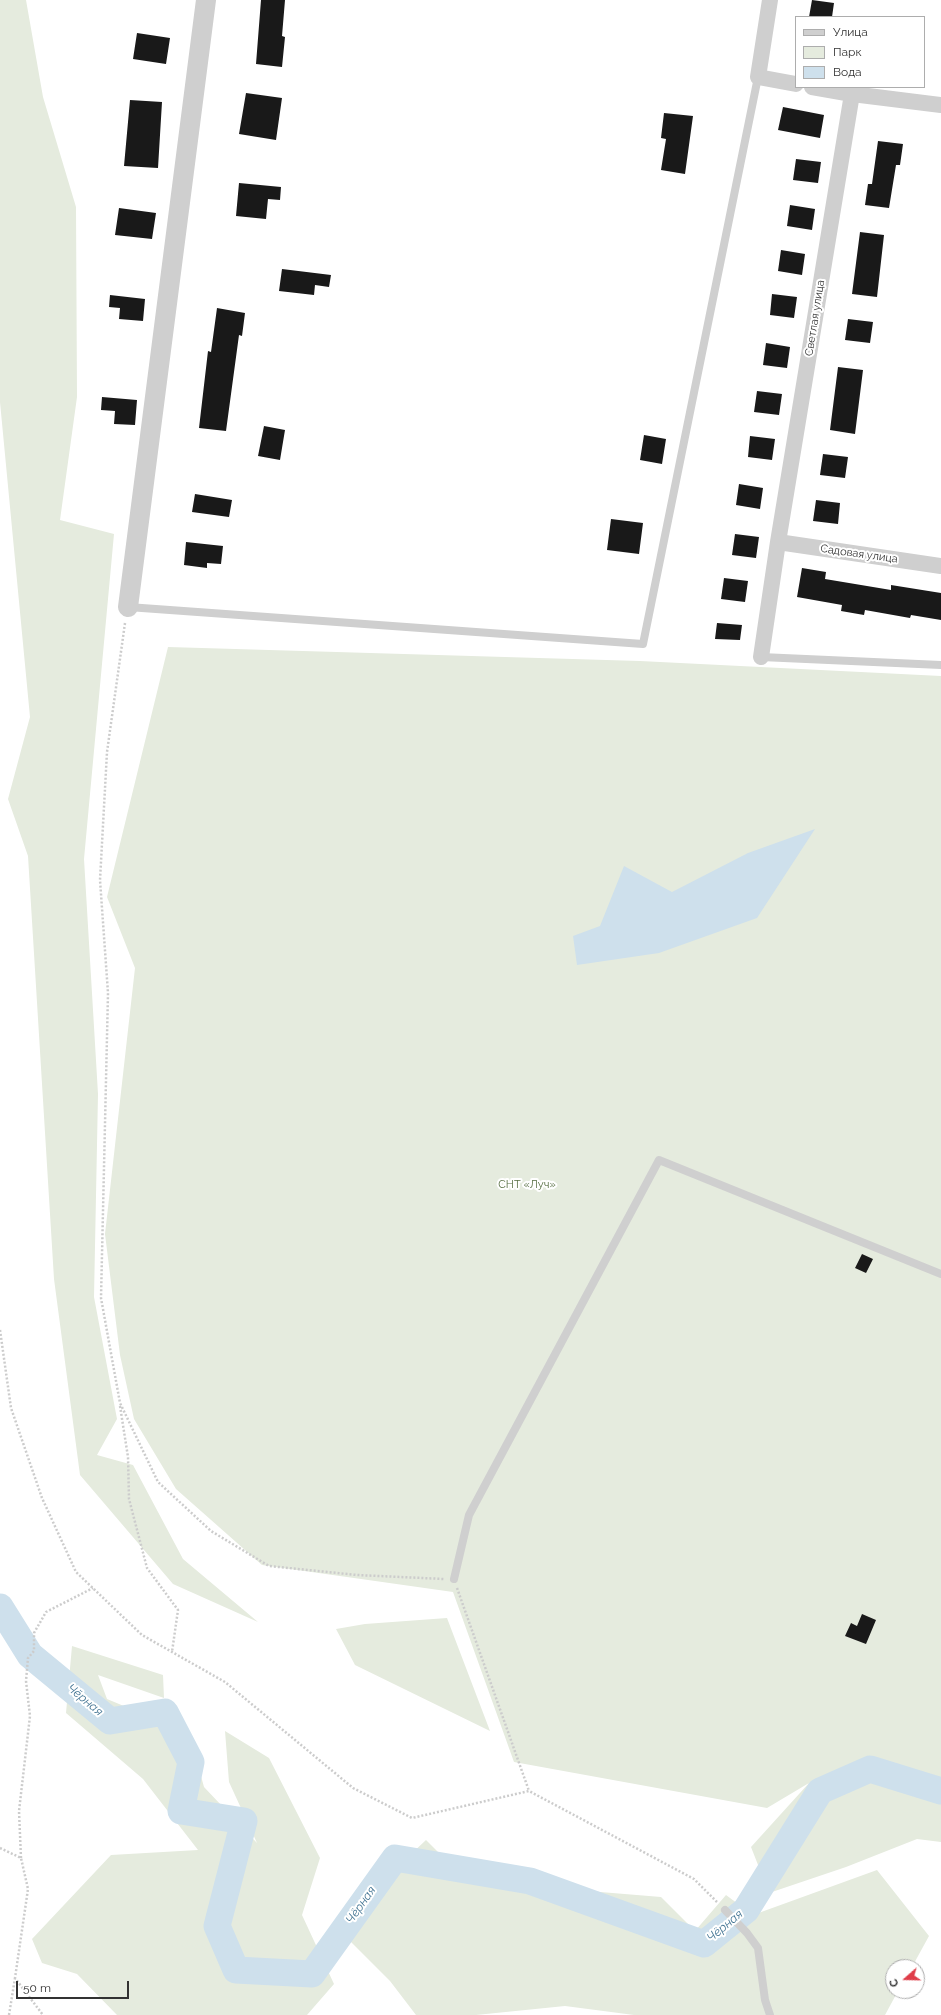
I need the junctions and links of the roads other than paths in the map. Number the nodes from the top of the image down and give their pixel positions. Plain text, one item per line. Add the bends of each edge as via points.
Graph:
1 (206, 0) edge
2 (770, 0) edge
3 (758, 77) junction
4 (795, 84) edge
5 (818, 88) edge
6 (852, 94) junction
7 (941, 105) edge
8 (778, 542) junction
9 (941, 566) edge
10 (128, 607) joint
11 (761, 657) joint
12 (941, 665) edge
13 (941, 1274) edge
14 (454, 1579) road end
15 (725, 1910) road end
16 (770, 2015) edge

1 - 10 street
2 - 3 street
3 - 4 street
3 - 10 lane via 643,644
5 - 6 street
6 - 7 street
6 - 8 street, Светлая улица
8 - 9 street, Садовая улица
8 - 11 street, Светлая улица
11 - 12 lane
13 - 14 lane via 659,1160 469,1515
15 - 16 lane via 758,1948 765,2000

